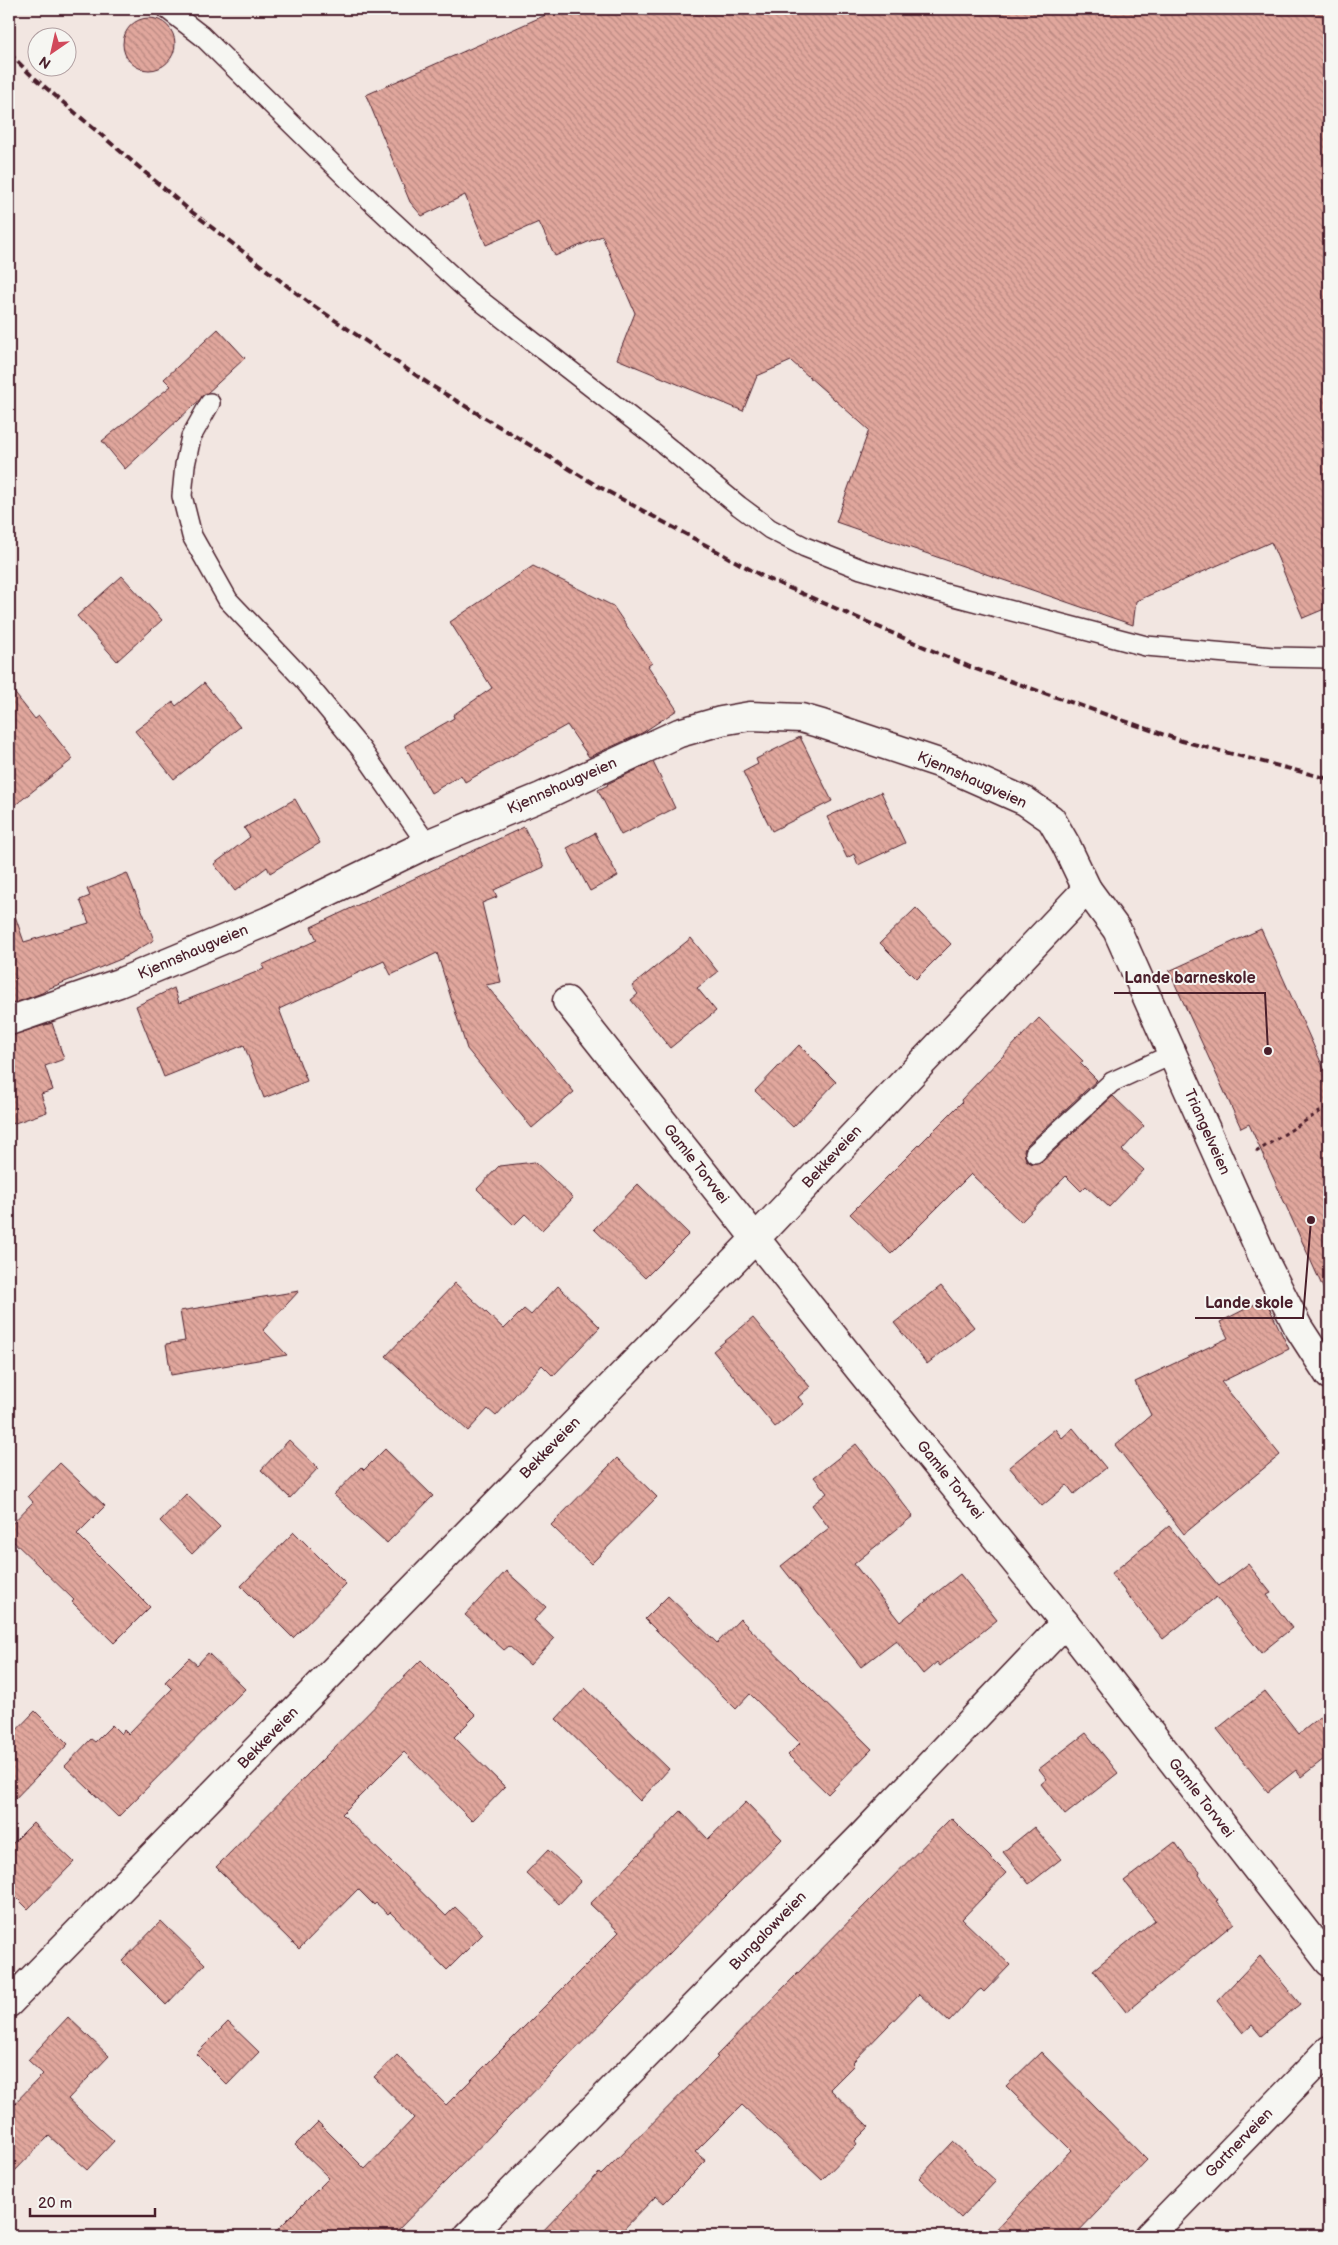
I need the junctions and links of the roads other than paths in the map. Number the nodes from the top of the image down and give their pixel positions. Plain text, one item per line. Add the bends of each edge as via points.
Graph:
1 (167, 9) edge
2 (210, 403) dead end
3 (1329, 658) edge
4 (427, 844) junction
5 (1087, 889) junction
6 (567, 1001) dead end
7 (9, 1021) edge
8 (1173, 1054) junction
9 (1035, 1153) dead end
10 (755, 1239) junction
11 (1329, 1375) edge
12 (1065, 1623) junction
13 (1329, 1962) edge
14 (9, 2003) edge
15 (1329, 2050) edge
16 (468, 2236) edge
17 (1149, 2236) edge

1 - 3 lane via 216,49 359,190 468,291 770,529 805,547 886,576 1146,646 1273,658
2 - 4 lane via 191,437 185,465 182,496 192,536 228,600 302,679 361,749
4 - 5 street, Kjennshaugveien via 541,797 679,733 750,716 778,716 801,718 871,739 939,763 1025,801 1051,819
4 - 7 street, Kjennshaugveien via 193,953
5 - 8 street, Triangelveien via 1117,930
5 - 10 street, Bekkeveien
6 - 10 street, Gamle Torvvei
8 - 9 lane via 1112,1082
8 - 11 street, Triangelveien via 1270,1272 1298,1327
10 - 12 street, Gamle Torvvei
10 - 14 street, Bekkeveien
12 - 13 street, Gamle Torvvei
12 - 16 street, Bungalowveien via 862,1836
15 - 17 street, Gartnerveien

